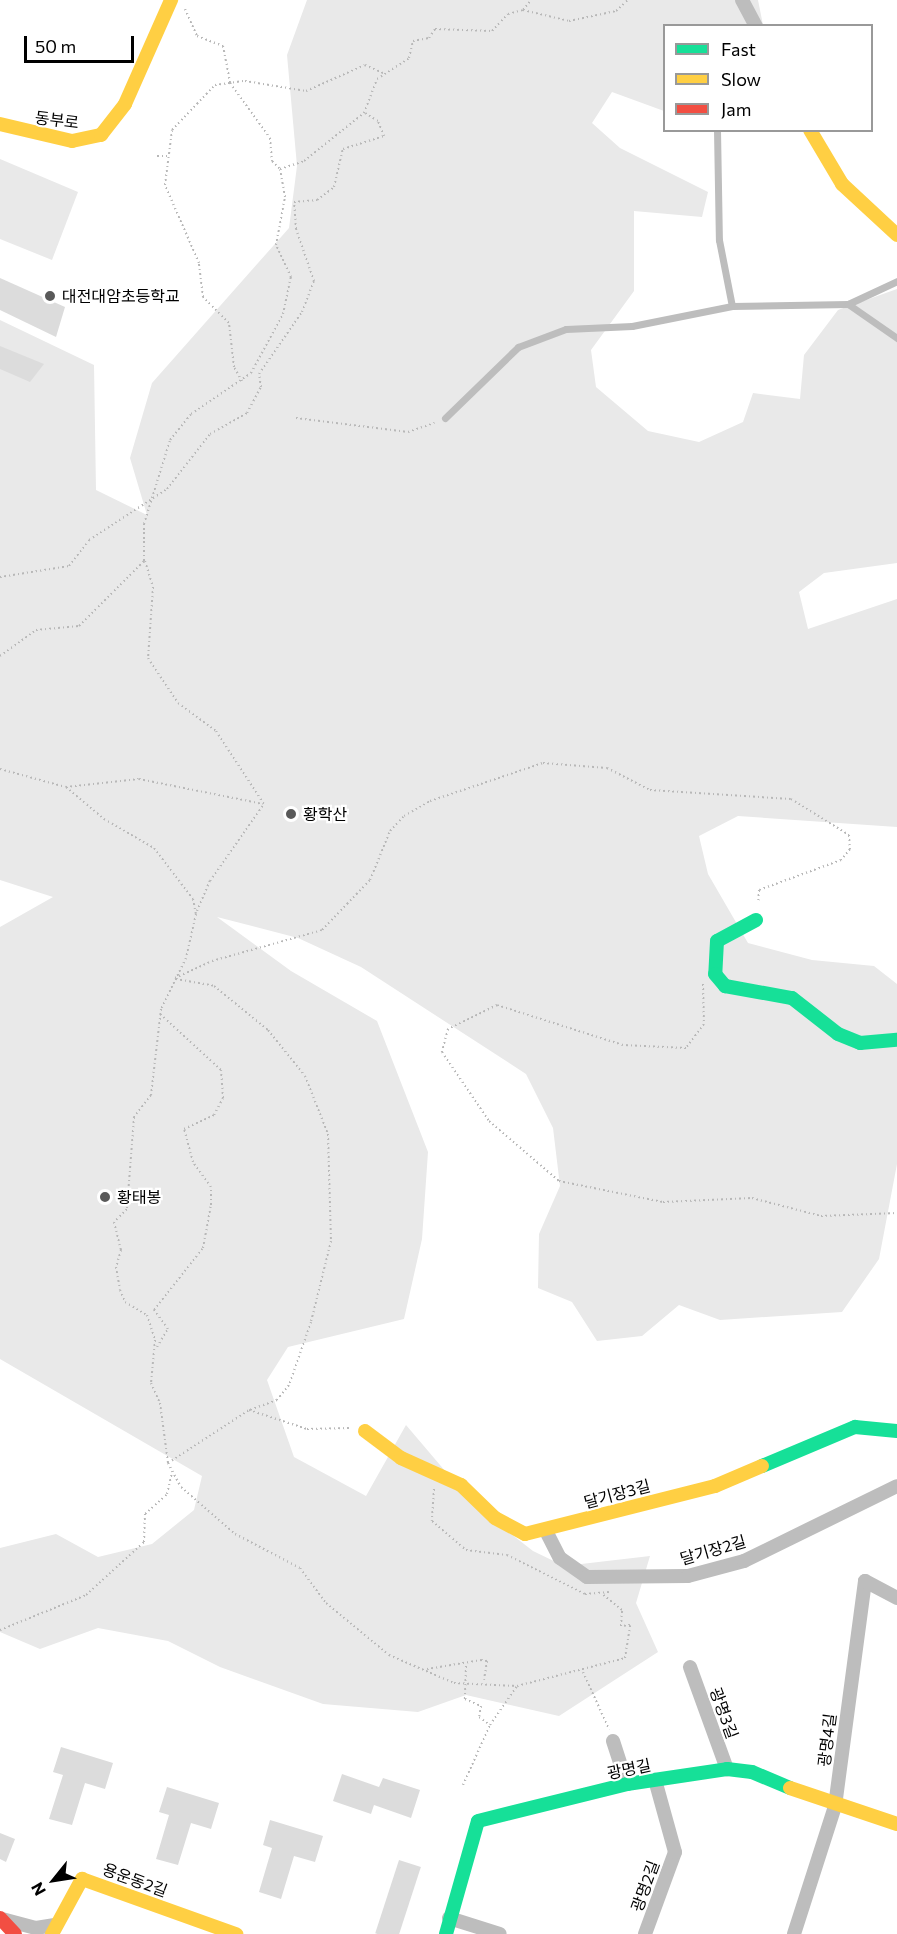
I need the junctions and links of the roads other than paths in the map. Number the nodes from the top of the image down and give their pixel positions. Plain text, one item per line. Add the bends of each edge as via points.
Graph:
1 (171, 0) edge
2 (742, 0) edge
3 (755, 24) edge
4 (0, 124) edge
5 (716, 132) edge
6 (811, 132) edge
7 (897, 235) edge
8 (897, 280) edge
9 (848, 304) junction
10 (732, 306) junction
11 (897, 338) edge
12 (445, 418) road end
13 (756, 920) road end
14 (897, 1040) edge
15 (365, 1431) road end
16 (897, 1431) edge
17 (897, 1486) edge
18 (546, 1531) junction
19 (897, 1598) edge
20 (690, 1667) dead end
21 (613, 1741) road end
22 (727, 1769) junction
23 (655, 1780) junction
24 (627, 1784) junction
25 (835, 1806) junction
26 (897, 1824) edge
27 (0, 1918) edge
28 (449, 1918) junction
29 (53, 1930) edge
30 (15, 1934) edge
31 (236, 1934) edge
32 (447, 1934) edge
33 (500, 1934) edge
34 (645, 1934) edge
35 (794, 1934) edge

1 - 4 street, 동부로 via 125,104 101,135 72,141
2 - 3 street
5 - 10 lane via 713,142 719,240
6 - 7 street via 842,184
8 - 9 lane
9 - 10 lane
9 - 11 lane
10 - 12 lane via 538,338 518,347
13 - 14 street via 717,941 715,974 725,986 749,994 792,998 838,1034 860,1043
15 - 18 street, 달기장3길 via 401,1458 439,1476 525,1534
16 - 18 street, 달기장3길 via 855,1427 715,1486
17 - 18 street, 달기장2길 via 744,1561 688,1576 587,1577 560,1558
19 - 25 street, 광명4길 via 864,1581
20 - 22 street, 광명3길
21 - 24 street
22 - 23 street, 광명길
22 - 25 street, 광명길 via 752,1772
23 - 24 street, 광명길
23 - 34 street, 광명2길 via 675,1852
24 - 28 street, 광명길 via 478,1821
25 - 26 street, 광명길
25 - 35 street, 광명4길
27 - 29 street
27 - 30 street
28 - 32 street, 광명길
28 - 33 street
29 - 31 street, 용운동2길 via 82,1879

